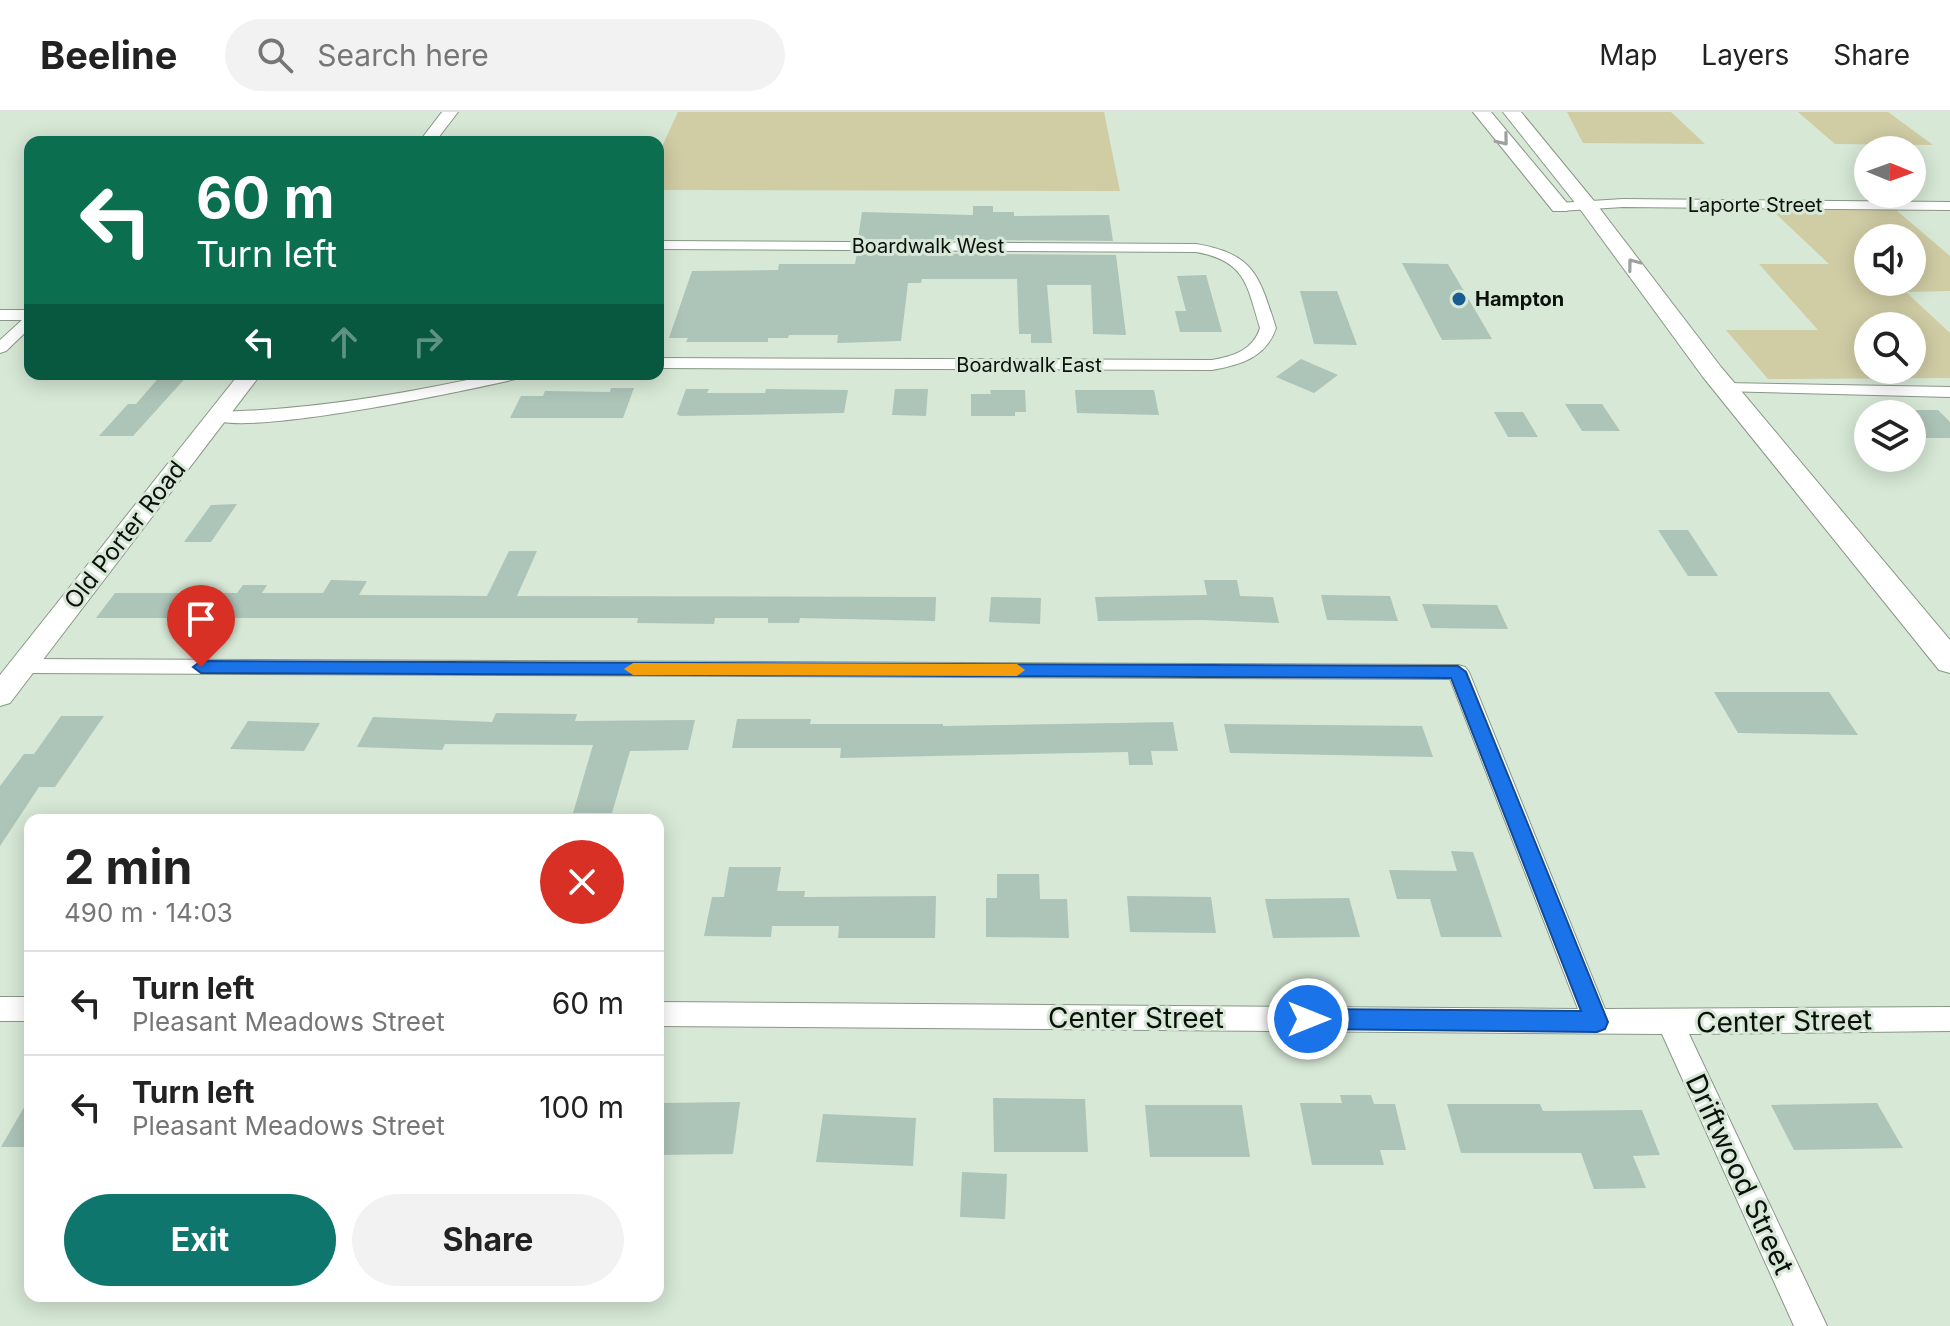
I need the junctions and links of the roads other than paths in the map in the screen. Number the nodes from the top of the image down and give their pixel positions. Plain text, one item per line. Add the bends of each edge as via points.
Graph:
1 (450, 112) edge
2 (1482, 112) edge
3 (1512, 112) edge
4 (432, 136) edge
5 (1587, 205) junction
6 (1950, 206) edge
7 (1559, 207) junction
8 (664, 245) edge
9 (1198, 249) joint
10 (0, 315) edge
11 (24, 317) edge
12 (24, 324) edge
13 (0, 348) edge
14 (664, 363) edge
15 (245, 380) edge
16 (470, 380) edge
17 (1718, 380) junction
18 (1950, 392) edge
19 (211, 424) junction
20 (1950, 662) edge
21 (23, 666) junction
22 (0, 696) edge
23 (0, 1009) edge
24 (24, 1009) edge
25 (664, 1014) edge
26 (1950, 1019) edge
27 (1597, 1022) junction
28 (1670, 1022) junction
29 (1811, 1326) edge

1 - 4 street
2 -> 7 main road
3 - 5 main road
5 - 6 street, Laporte Street
5 - 7 street, Laporte Street
17 -> 5 main road
7 - 17 main road
8 - 9 street, Boardwalk West
9 - 14 street, Boardwalk East via 1232,260 1250,276 1268,328 1261,345 1234,361
10 - 11 street
12 - 13 street
15 - 19 street, Old Porter Road
16 - 19 street via 320,423 281,428
17 - 18 street
17 - 20 main road
19 - 21 street, Old Porter Road
21 - 22 street, Old Porter Road
21 - 27 street via 1458,672
23 - 24 street
25 - 27 street, Center Street
26 - 28 street, Center Street
27 - 28 street, Center Street
28 - 29 street, Driftwood Street

